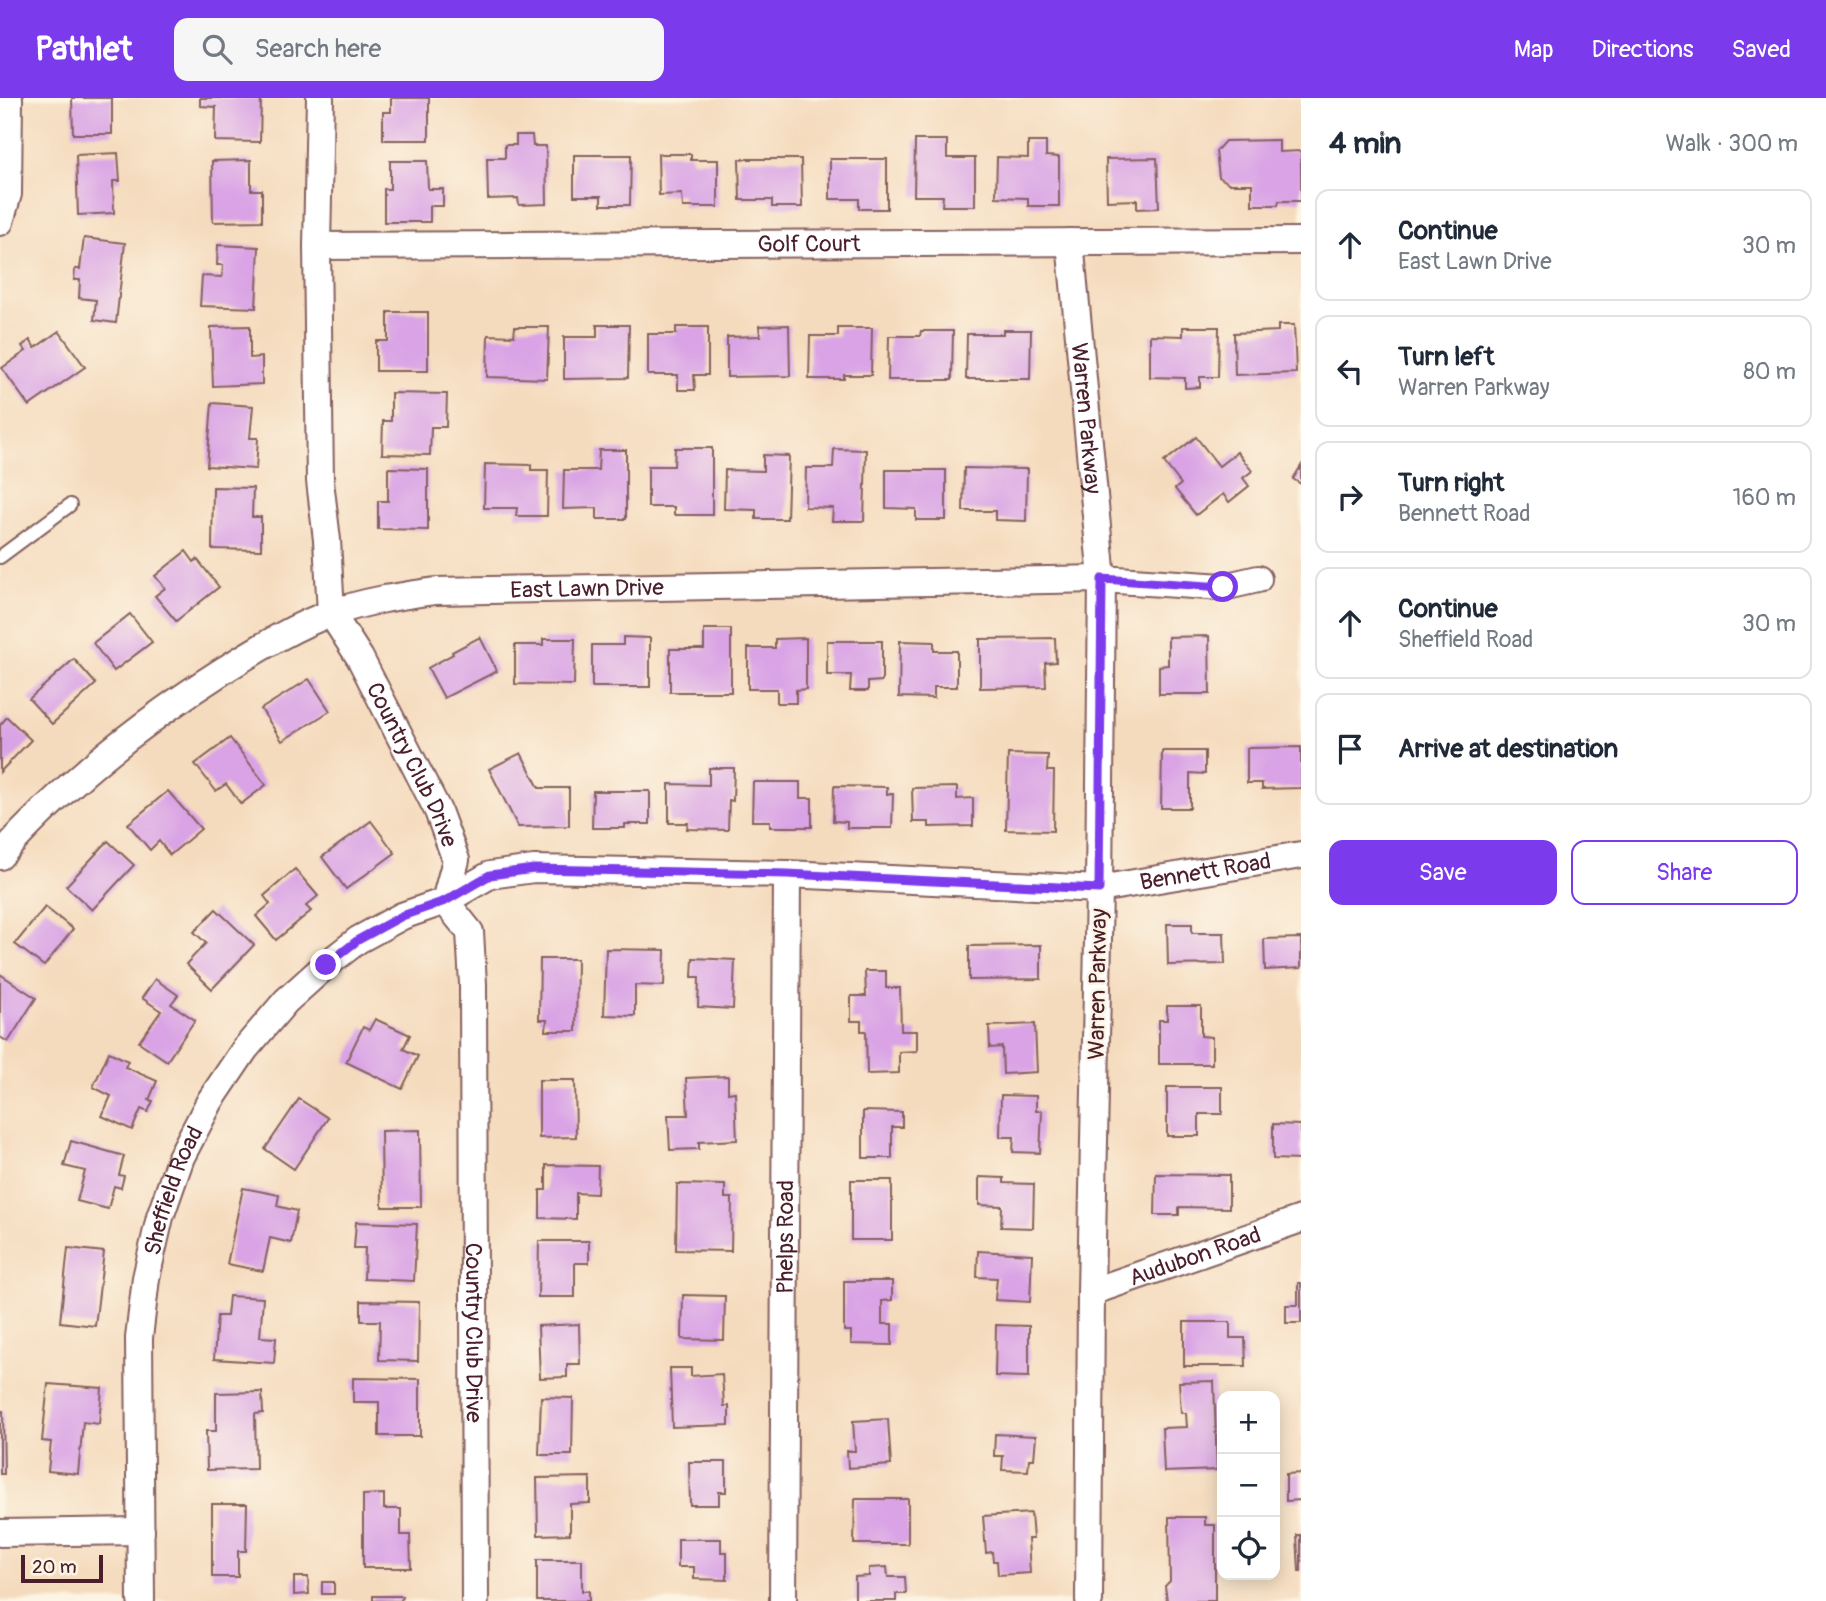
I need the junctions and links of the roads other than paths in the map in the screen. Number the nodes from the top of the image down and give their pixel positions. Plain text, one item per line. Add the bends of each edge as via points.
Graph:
1 (9, 98) edge
2 (320, 98) edge
3 (0, 222) edge
4 (1301, 241) edge
5 (1070, 242) junction
6 (317, 246) junction
7 (70, 505) dead end
8 (0, 557) edge
9 (1102, 579) junction
10 (1258, 579) dead end
11 (331, 613) junction
12 (1301, 855) edge
13 (0, 856) edge
14 (787, 874) junction
15 (1099, 889) junction
16 (445, 901) junction
17 (1301, 1219) edge
18 (1091, 1292) junction
19 (141, 1531) junction
20 (0, 1533) edge
21 (141, 1601) edge
22 (475, 1601) edge
23 (783, 1601) edge
24 (1089, 1601) edge

1 - 3 street via 8,194
2 - 6 street, Country Club Drive
4 - 5 street, Golf Court
5 - 6 street, Golf Court
5 - 9 street, Warren Parkway
6 - 11 street, Country Club Drive via 320,481
7 - 8 lane
9 - 10 street, East Lawn Drive via 1223,587
9 - 11 street, East Lawn Drive via 435,591 384,598
9 - 15 street, Warren Parkway
11 - 13 street, East Lawn Drive via 253,652 177,700 65,790
11 - 16 street, Country Club Drive via 360,658 438,811 456,860
12 - 15 street, Bennett Road
14 - 15 street, Bennett Road
14 - 16 street, Bennett Road via 534,869 490,875
14 - 23 street, Phelps Road
15 - 18 street, Warren Parkway
16 - 19 street, Sheffield Road via 402,916 358,940 286,1001 245,1049 210,1101 181,1157 160,1217 139,1338
16 - 22 street, Country Club Drive via 470,932 472,971
17 - 18 street, Audubon Road
18 - 24 street, Warren Parkway
19 - 20 street
19 - 21 street, Sheffield Road

